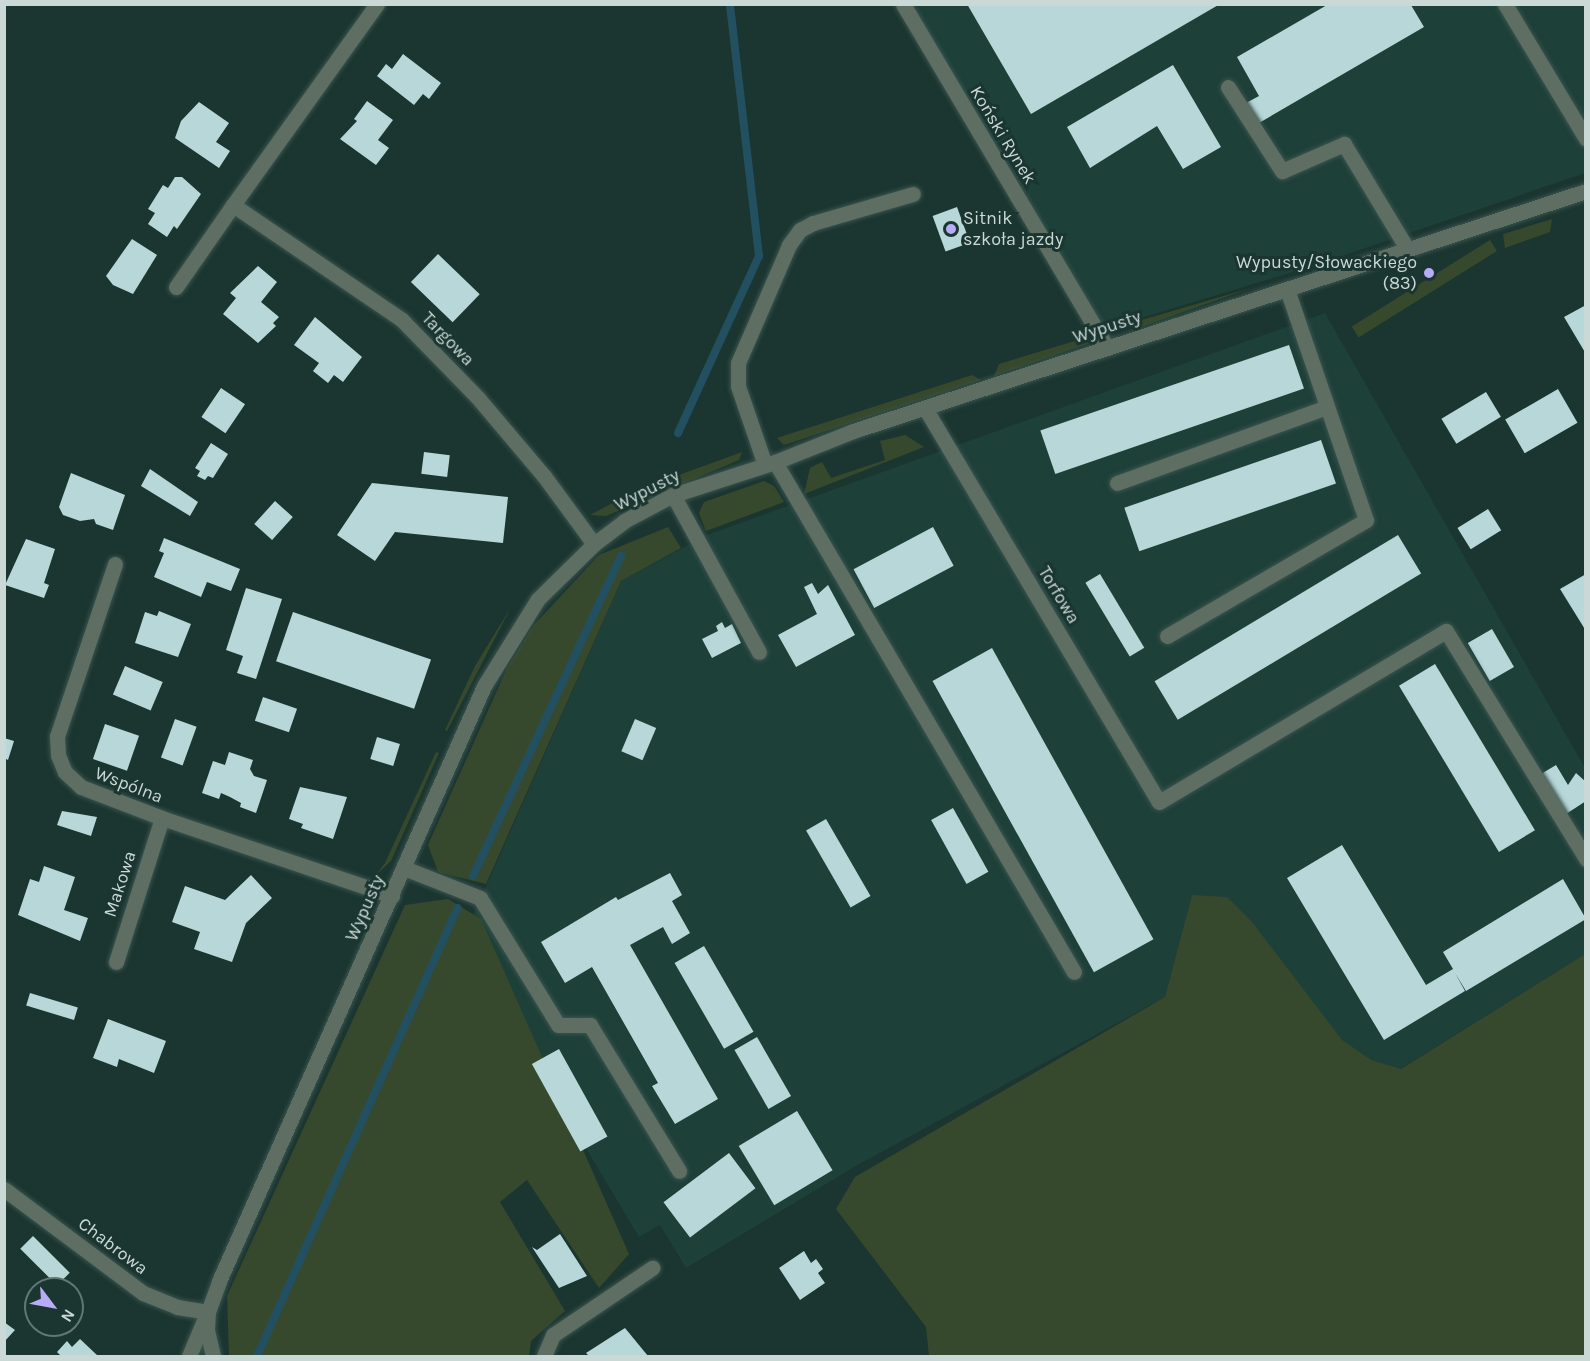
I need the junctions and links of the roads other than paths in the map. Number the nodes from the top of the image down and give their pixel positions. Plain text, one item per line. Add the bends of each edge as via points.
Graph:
1 (377, 4) edge
2 (903, 4) edge
3 (1505, 4) edge
4 (1228, 87) dead end
5 (1586, 139) edge
6 (1586, 191) edge
7 (914, 194) dead end
8 (233, 205) junction
9 (1408, 250) junction
10 (176, 287) dead end
11 (1287, 290) junction
12 (1107, 348) junction
13 (1327, 407) junction
14 (925, 408) junction
15 (770, 463) junction
16 (1116, 483) dead end
17 (673, 495) junction
18 (594, 544) junction
19 (115, 564) dead end
20 (1167, 636) dead end
21 (759, 652) dead end
22 (162, 819) junction
23 (1586, 859) edge
24 (404, 868) junction
25 (392, 896) junction
26 (116, 962) dead end
27 (1074, 972) dead end
28 (679, 1171) dead end
29 (4, 1189) edge
30 (652, 1268) dead end
31 (208, 1312) junction
32 (189, 1356) edge
33 (213, 1356) edge
34 (544, 1356) edge

1 - 8 street
2 - 12 street, Koński Rynek
3 - 5 street
4 - 9 street via 1282,171 1344,144
6 - 9 street, Wypusty
7 - 15 street via 813,223 800,230 789,245 738,363 738,386
8 - 10 street
8 - 18 street, Targowa via 402,320 478,398 544,476
9 - 11 street, Wypusty
11 - 12 street, Wypusty
11 - 13 street
12 - 14 street, Wypusty
13 - 16 street
13 - 20 street via 1366,520
14 - 15 street, Wypusty
14 - 23 street, Torfowa via 1159,802 1446,631
15 - 17 street, Wypusty
15 - 27 street
17 - 18 street, Wypusty via 624,521
17 - 21 street
18 - 24 street, Wypusty via 538,599 512,637 484,686
19 - 22 street, Wspólna via 57,736 58,755 65,772 81,787
22 - 25 street, Wspólna
22 - 26 street, Makowa
24 - 25 street, Wypusty
24 - 28 street via 480,898 558,1025 590,1025
25 - 31 street, Wypusty
29 - 31 street, Chabrowa via 143,1293
30 - 34 street via 553,1335
31 - 32 street
31 - 33 street, Wypusty via 207,1330

